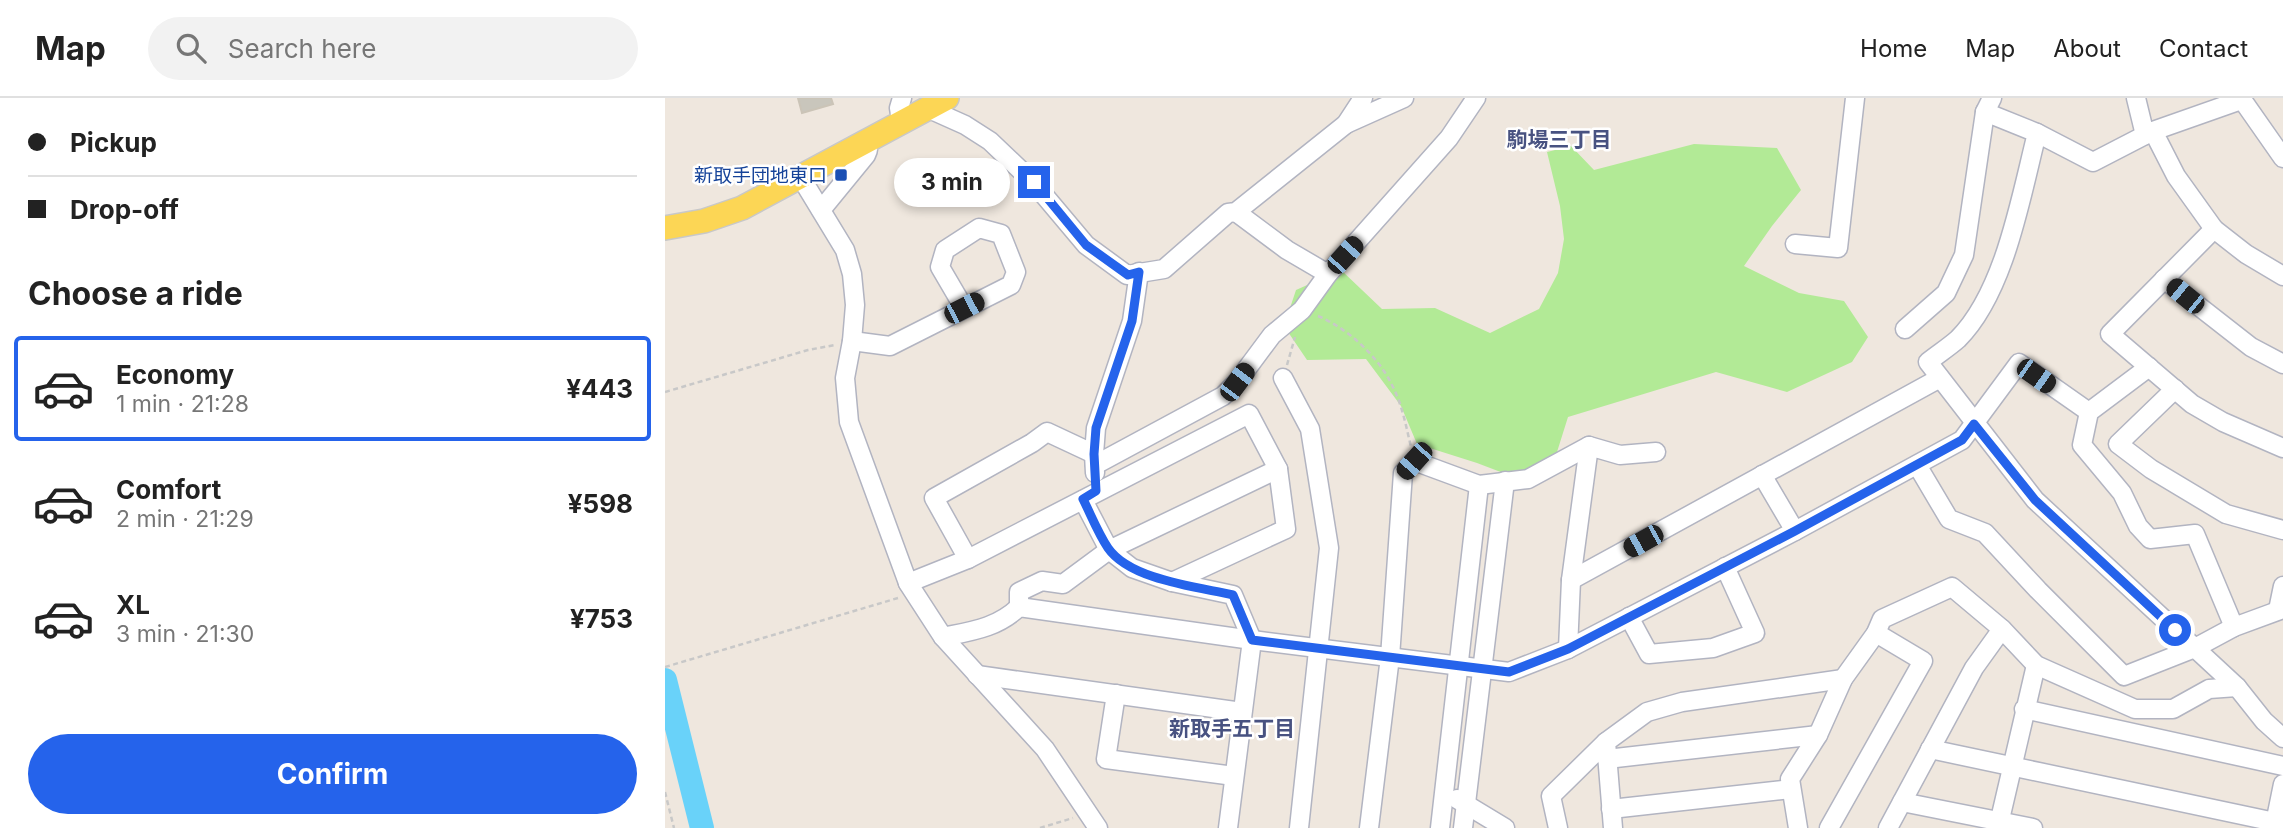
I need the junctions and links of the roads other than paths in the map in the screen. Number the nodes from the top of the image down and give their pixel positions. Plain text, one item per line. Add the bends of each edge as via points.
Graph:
1 (1363, 98) edge
2 (1404, 98) edge
3 (1476, 98) edge
4 (1855, 98) edge
5 (2136, 98) edge
6 (2190, 98) edge
7 (2241, 99) edge
8 (937, 103) edge
9 (1989, 105) edge
10 (901, 109) edge
11 (2196, 116) junction
12 (1346, 124) junction
13 (2038, 133) junction
14 (2149, 133) junction
15 (865, 140) junction
16 (2283, 158) edge
17 (800, 176) junction
18 (821, 210) junction
19 (1236, 212) junction
20 (665, 228) edge
21 (2214, 229) junction
22 (1795, 244) dead end
23 (1139, 272) junction
24 (1328, 274) junction
25 (2283, 276) edge
26 (2164, 279) junction
27 (964, 308) junction
28 (1905, 329) dead end
29 (852, 341) junction
30 (2283, 364) edge
31 (2149, 367) junction
32 (1283, 378) road end
33 (1940, 378) junction
34 (2175, 389) junction
35 (2089, 412) junction
36 (1974, 424) junction
37 (1589, 446) junction
38 (2283, 448) edge
39 (1656, 452) dead end
40 (1094, 459) junction
41 (1917, 465) junction
42 (1278, 468) junction
43 (1762, 475) junction
44 (1505, 481) junction
45 (1479, 485) junction
46 (1090, 495) junction
47 (2283, 530) edge
48 (1795, 531) junction
49 (1109, 550) junction
50 (968, 559) junction
51 (1725, 567) junction
52 (1571, 580) junction
53 (1172, 582) junction
54 (2283, 586) edge
55 (911, 587) junction
56 (1019, 607) junction
57 (2281, 609) edge
58 (1629, 617) junction
59 (2234, 627) junction
60 (2002, 629) junction
61 (1876, 634) junction
62 (943, 637) junction
63 (1252, 640) junction
64 (1320, 647) junction
65 (1568, 649) junction
66 (2195, 649) junction
67 (1390, 657) junction
68 (1458, 665) junction
69 (2036, 665) junction
70 (1482, 668) junction
71 (977, 675) junction
72 (1843, 679) junction
73 (2237, 687) junction
74 (1116, 694) junction
75 (2024, 709) junction
76 (1242, 712) junction
77 (1818, 735) junction
78 (2283, 738) edge
79 (1930, 749) junction
80 (1606, 750) junction
81 (2010, 766) junction
82 (2283, 766) edge
83 (1234, 776) junction
84 (2283, 784) edge
85 (1791, 789) junction
86 (1444, 791) junction
87 (1902, 802) junction
88 (1466, 804) junction
89 (1611, 809) junction
90 (1093, 821) edge
91 (1998, 825) edge
92 (2275, 825) edge
93 (1229, 828) edge
94 (1299, 828) edge
95 (1369, 828) edge
96 (1440, 828) edge
97 (1463, 828) edge
98 (1505, 828) edge
99 (1557, 828) edge
100 (1613, 828) edge
101 (1798, 828) edge
102 (1829, 828) edge
103 (1888, 828) edge
104 (2033, 828) edge

1 - 12 street
2 - 12 street
3 - 24 street via 1449,138
4 - 22 street via 1838,248
5 - 14 street
6 - 11 street
7 - 11 street
7 - 16 street
8 - 10 main road
8 - 23 street via 990,141 1034,182 1086,245 1128,275
9 - 13 street
9 - 28 street via 1964,255 1946,293
10 - 15 main road
11 - 14 street
12 - 19 street
13 - 14 street via 2093,162
13 - 33 street via 2006,254 1981,307 1958,338 1928,362
14 - 21 street
15 - 17 main road
15 - 18 street via 866,155
17 - 18 street
17 - 20 main road via 722,216
18 - 29 street via 845,250 852,274
19 - 23 street via 1228,213 1164,268
19 - 24 street
21 - 25 street
21 - 26 street
23 - 40 street via 1132,321 1096,428
24 - 40 street via 1302,310 1272,335 1223,396
26 - 30 street via 2251,347
26 - 31 street via 2110,334
27 - 27 street via 1011,285 1016,272 1001,234 979,228 946,250 940,267
27 - 29 street via 890,346
29 - 55 street via 845,378 849,422
31 - 34 street
31 - 35 street
32 - 64 street via 1310,429 1329,548
33 - 36 street
33 - 43 street
34 - 38 street via 2223,422
34 - 47 street via 2118,444 2226,514
35 - 36 street via 2019,363
35 - 59 street via 2082,445 2122,493 2150,539 2195,534
36 - 41 street via 1962,440
36 - 66 street via 2035,500
37 - 39 street via 1620,455
37 - 44 street via 1528,478
37 - 52 street
40 - 46 street
40 - 50 street via 1047,432 933,498
41 - 48 street
41 - 66 street via 1949,519 1985,533 2124,676
42 - 46 street via 1249,414
42 - 49 street
42 - 53 street via 1286,529
43 - 48 street
43 - 52 street
44 - 45 street
44 - 70 street
45 - 67 street via 1414,461 1403,473
45 - 68 street
46 - 49 street
46 - 50 street
48 - 51 street
49 - 53 street via 1132,568
49 - 56 street via 1063,584 1042,582 1019,592
50 - 55 street
51 - 58 street
51 - 58 street via 1755,633 1713,648 1649,654
52 - 65 street
53 - 63 street via 1233,595
54 - 57 street
55 - 62 street
56 - 62 street via 989,628
56 - 63 street
57 - 59 street
58 - 65 street
59 - 66 street
60 - 61 street via 1952,587 1882,619
60 - 69 street
60 - 79 street via 1974,668
61 - 72 street
61 - 102 street via 1923,661
62 - 71 street
63 - 64 street
63 - 76 street
64 - 67 street
64 - 94 street
65 - 70 street via 1509,672
66 - 73 street
67 - 68 street
67 - 95 street
68 - 70 street
68 - 86 street
69 - 73 street via 2135,709 2173,709 2209,690
69 - 75 street
70 - 88 street
71 - 74 street
71 - 90 street via 1045,749
72 - 77 street
72 - 80 street via 1682,702 1647,712
73 - 78 street
74 - 76 street
74 - 83 street via 1107,759
75 - 81 street
75 - 82 street
76 - 83 street
77 - 80 street
77 - 85 street via 1790,779
79 - 81 street
79 - 87 street
80 - 89 street
80 - 99 street via 1551,796
81 - 91 street
81 - 92 street
83 - 93 street
84 - 92 street
85 - 89 street
85 - 101 street
86 - 88 street
86 - 96 street
87 - 91 street
87 - 103 street
88 - 97 street
88 - 98 street
89 - 100 street
91 - 104 street

